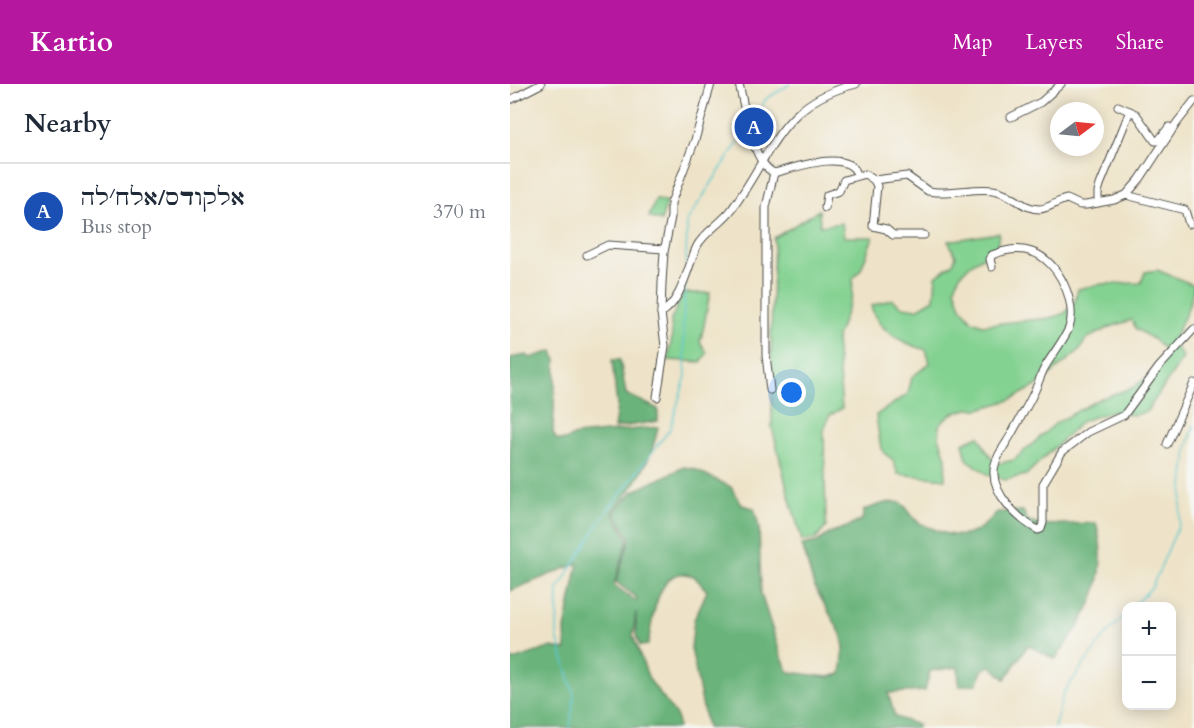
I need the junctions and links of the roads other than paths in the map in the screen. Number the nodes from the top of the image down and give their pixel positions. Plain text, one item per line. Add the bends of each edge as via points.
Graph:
1 (540, 84) edge
2 (711, 84) edge
3 (739, 84) edge
4 (856, 84) edge
5 (1056, 86) edge
6 (510, 100) edge
7 (1194, 101) edge
8 (1118, 106) dead end
9 (1130, 111) junction
10 (1184, 113) junction
11 (1011, 117) dead end
12 (761, 162) junction
13 (774, 173) junction
14 (857, 174) junction
15 (874, 180) junction
16 (1126, 195) junction
17 (1098, 203) junction
18 (825, 208) dead end
19 (1189, 224) dead end
20 (924, 235) dead end
21 (664, 249) junction
22 (586, 255) dead end
23 (992, 267) dead end
24 (661, 313) junction
25 (1194, 329) edge
26 (1194, 383) edge
27 (770, 390) dead end
28 (657, 397) dead end
29 (1167, 444) dead end

1 - 6 street
2 - 21 street via 671,203
3 - 12 street
4 - 12 street via 814,100 798,113
5 - 11 street via 1041,102
7 - 10 street
8 - 9 street
9 - 10 street via 1141,119 1155,141
9 - 17 street via 1100,185
10 - 16 street
12 - 13 street
12 - 24 street via 730,213 698,244 689,273 668,309
13 - 14 street via 836,161 848,162
13 - 27 street via 766,207 766,355
14 - 15 street via 869,175
14 - 18 street via 844,180 839,191 827,195
15 - 17 street via 907,176 936,192 994,190 1034,208 1046,208 1067,199 1080,205
15 - 20 street via 877,190 873,226 893,235
16 - 17 street
16 - 19 street via 1181,209
21 - 22 street via 608,245
21 - 24 street
23 - 25 street via 992,255 1002,251 1020,249 1040,255 1065,285 1070,303 1069,329 998,456 994,470 1001,495 1038,530 1043,523 1043,484 1062,452 1088,432 1124,415
24 - 28 street via 665,346
26 - 29 street

